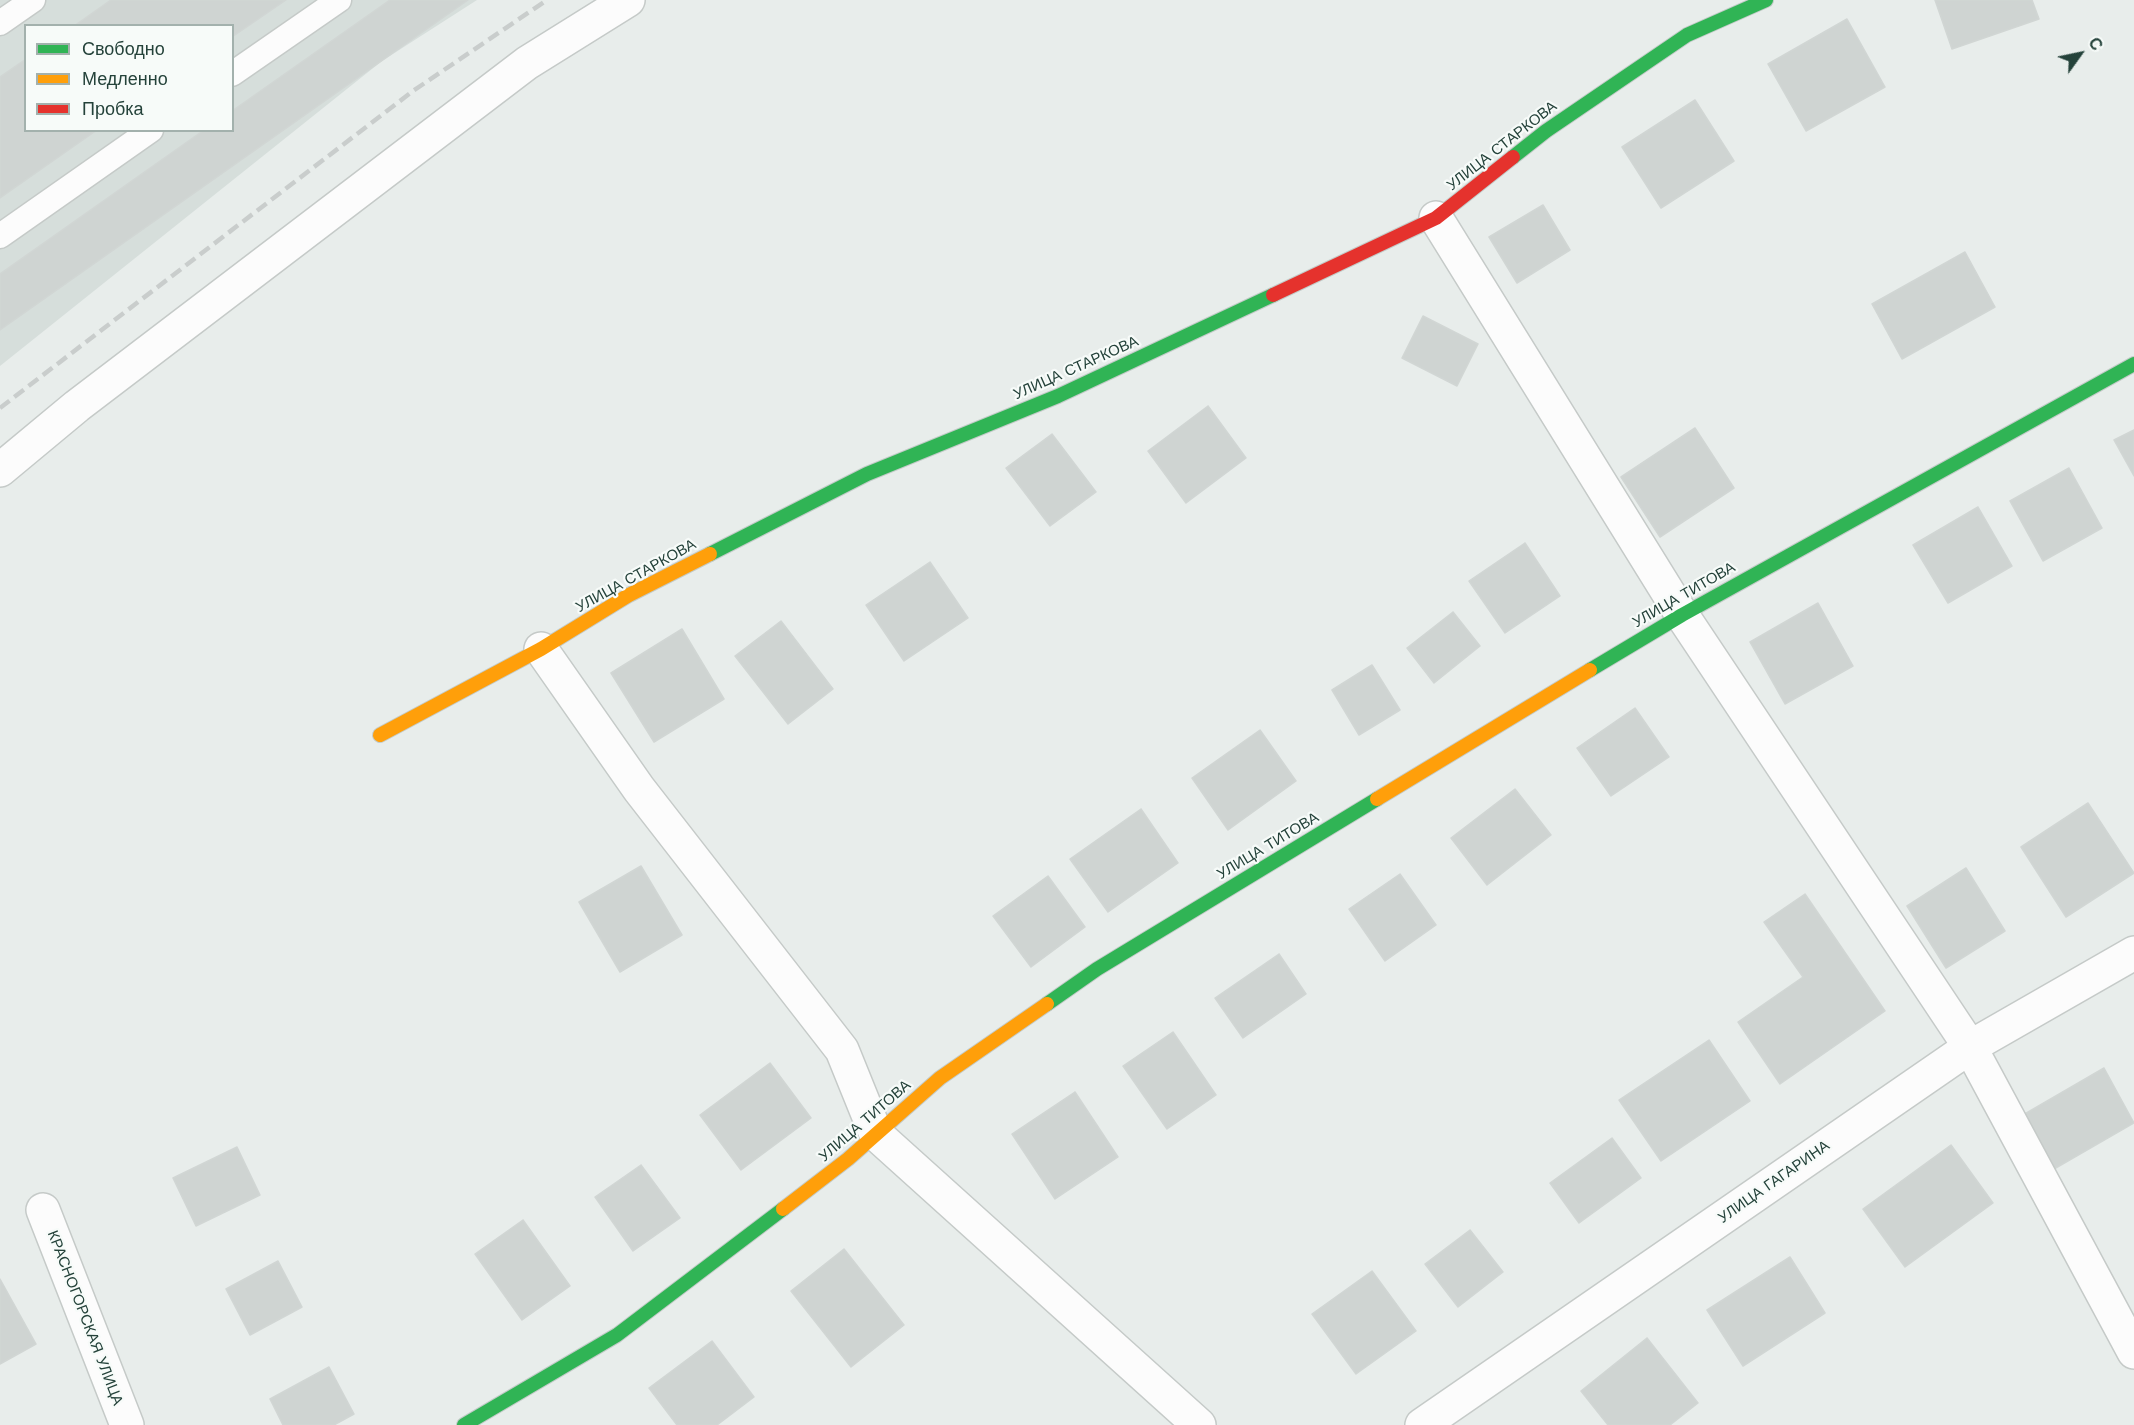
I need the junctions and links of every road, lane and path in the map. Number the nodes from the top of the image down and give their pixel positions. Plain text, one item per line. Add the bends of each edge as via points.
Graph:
1 (33, 0) edge
2 (339, 0) edge
3 (628, 0) edge
4 (1766, 0) edge
5 (0, 23) edge
6 (234, 73) edge
7 (148, 132) edge
8 (1436, 218) junction
9 (0, 236) edge
10 (2134, 364) edge
11 (0, 470) edge
12 (1682, 615) junction
13 (541, 649) junction
14 (380, 735) dead end
15 (2134, 953) edge
16 (1970, 1047) junction
17 (876, 1134) junction
18 (43, 1210) dead end
19 (2134, 1352) edge
20 (127, 1425) edge
21 (464, 1425) edge
22 (1198, 1425) edge
23 (1422, 1425) edge

1 - 5 lane
2 - 6 lane
3 - 11 street via 527,63 77,406
4 - 8 street, УЛИЦА СТАРКОВА via 1687,35 1546,131
7 - 9 lane
8 - 12 street
8 - 13 street, УЛИЦА СТАРКОВА via 1058,396 867,474 629,595
10 - 12 street, УЛИЦА ТИТОВА
12 - 16 street
12 - 17 street, УЛИЦА ТИТОВА via 1097,969 940,1078
13 - 14 street, УЛИЦА СТАРКОВА
13 - 17 street via 639,789 842,1050
15 - 16 street, УЛИЦА ГАГАРИНА
16 - 19 street
16 - 23 street, УЛИЦА ГАГАРИНА
17 - 21 street, УЛИЦА ТИТОВА via 617,1335
17 - 22 street
18 - 20 street, КРАСНОГОРСКАЯ УЛИЦА

